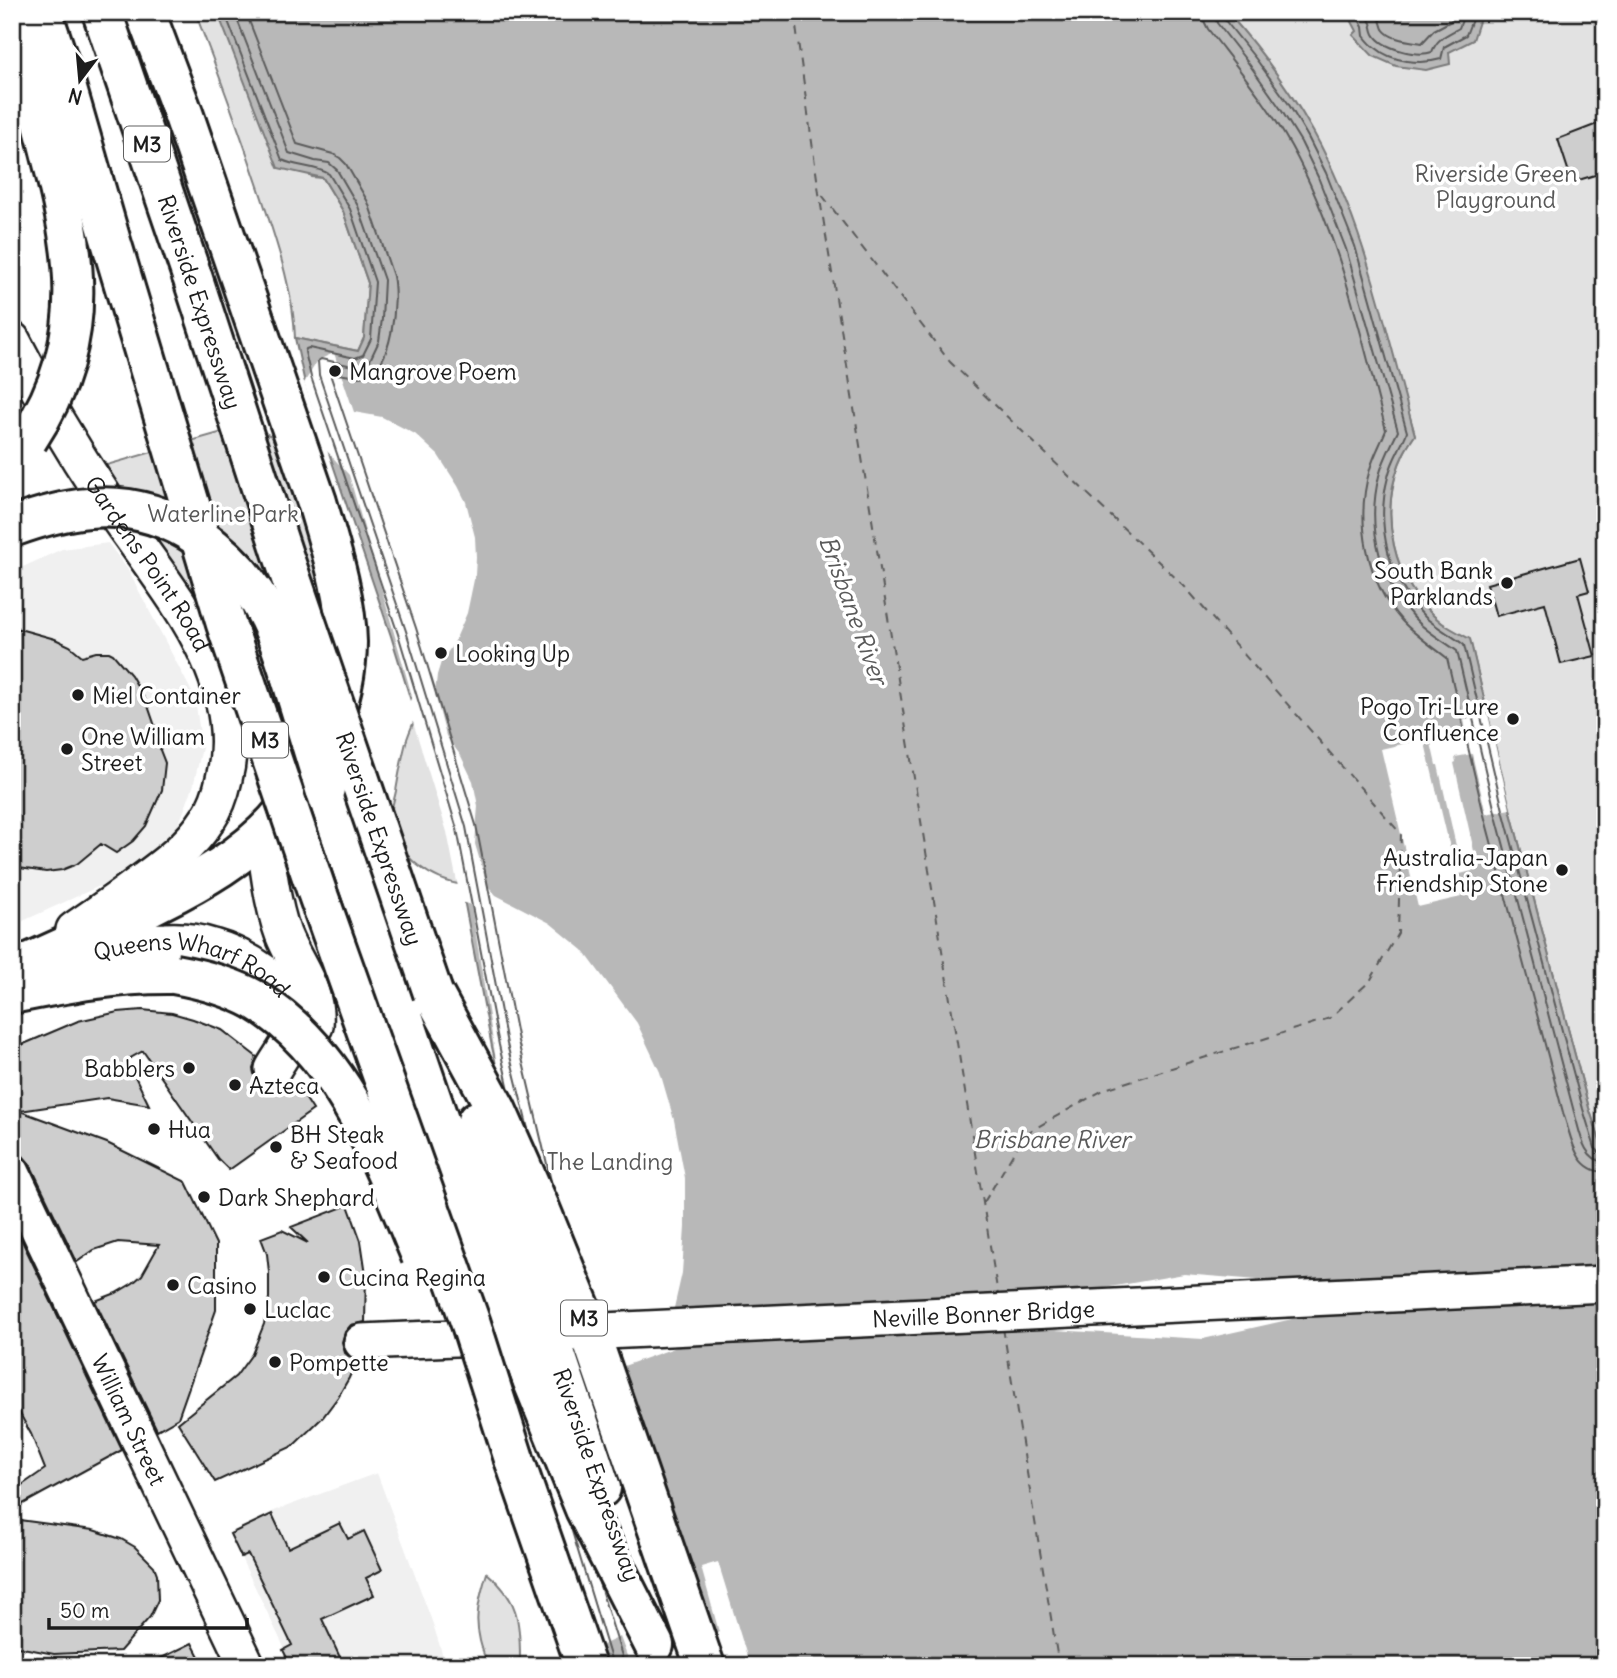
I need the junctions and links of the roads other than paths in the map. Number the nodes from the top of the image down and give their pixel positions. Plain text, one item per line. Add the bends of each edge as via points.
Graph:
1 (22, 12) edge
2 (42, 12) edge
3 (102, 12) edge
4 (145, 12) edge
5 (12, 340) edge
6 (20, 449) edge
7 (12, 527) edge
8 (265, 832) junction
9 (16, 977) edge
10 (433, 993) junction
11 (12, 1173) edge
12 (1605, 1284) edge
13 (362, 1342) dead end
14 (514, 1459) junction
15 (658, 1656) edge
16 (703, 1661) edge
17 (247, 1666) edge
18 (586, 1666) edge

1 - 6 highway, bridge via 39,109 63,201 75,287 63,368 49,403
2 - 14 highway, M3, bridge via 226,624
3 - 10 highway, Riverside Expressway / M3, bridge
4 - 8 highway, M3 via 317,502 341,593 347,640 340,696 326,740 305,782
5 - 9 street, Gardens Point Road via 76,454 203,645 225,701 229,733 223,785 212,813 195,836 168,862
7 - 15 highway, M3, bridge via 89,508 128,509 162,517 191,531 224,557 268,618 494,1281 585,1509
8 - 9 highway, M3 via 223,865 174,894
8 - 9 street, Queens Wharf Road via 279,922 316,1005 311,1041 300,1061 279,1074 294,1031 292,1004 259,969 213,946 183,941 134,944
9 - 14 highway, M3, bridge via 174,974 195,978 255,1000 297,1031 324,1061 376,1153
10 - 15 highway, Riverside Expressway / M3
10 - 16 highway, M3 via 496,1109 539,1206 584,1319
11 - 17 street, William Street
12 - 13 street, Neville Bonner Bridge
14 - 18 highway, M3

